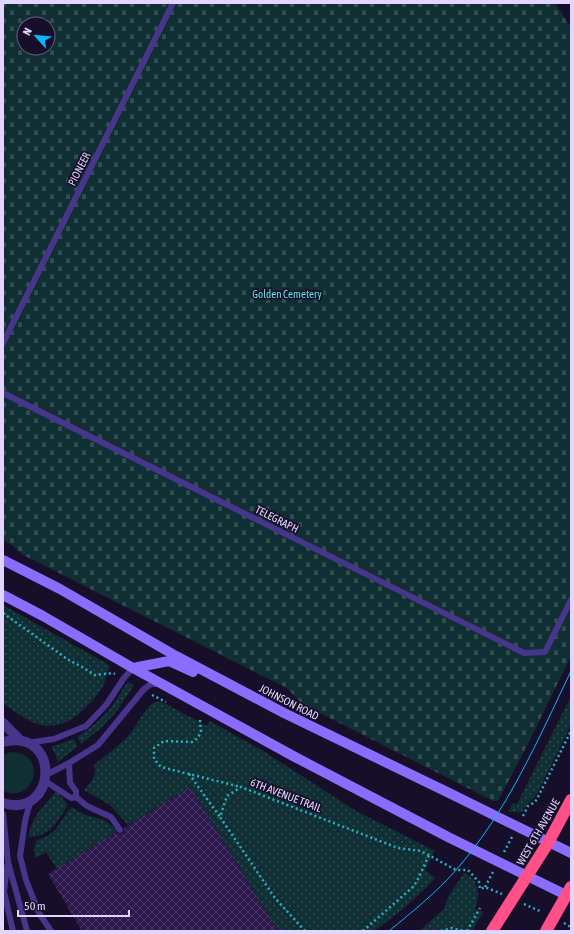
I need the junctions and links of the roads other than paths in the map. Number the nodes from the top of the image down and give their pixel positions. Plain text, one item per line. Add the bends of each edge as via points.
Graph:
1 (173, 3) edge
2 (3, 343) edge
3 (3, 393) edge
4 (3, 560) edge
5 (3, 596) edge
6 (571, 600) edge
7 (133, 668) junction
8 (162, 684) junction
9 (284, 714) junction
10 (3, 723) edge
11 (3, 742) edge
12 (24, 742) junction
13 (69, 763) junction
14 (46, 778) junction
15 (76, 797) junction
16 (32, 799) junction
17 (571, 800) edge
18 (3, 803) edge
19 (3, 814) edge
20 (120, 830) dead end
21 (548, 843) junction
22 (571, 853) edge
23 (8, 862) junction
24 (528, 876) junction
25 (569, 893) edge
26 (13, 931) edge
27 (27, 931) edge
28 (51, 931) edge
29 (492, 931) edge
30 (546, 931) edge

1 - 2 lane, PIONEER
3 - 6 lane, TELEGRAPH via 524,653 545,652
4 - 9 main road, JOHNSON ROAD
5 - 7 main road
7 - 8 main road
7 - 9 main road via 169,661
7 - 12 lane via 106,705 86,726 54,739
8 - 13 lane via 151,684 144,689 98,745
8 - 24 main road via 441,834
9 - 21 main road, JOHNSON ROAD
10 - 12 street
11 - 12 street
12 - 14 street via 32,745 44,759
13 - 14 lane
13 - 15 lane via 70,783 76,791
14 - 15 lane via 71,798
14 - 16 street via 38,794
15 - 20 lane via 87,806 111,817
16 - 18 street via 16,805
16 - 28 lane via 25,821 20,856 26,880 39,912
17 - 21 highway, WEST 6TH AVENUE
19 - 23 lane
21 - 22 main road, JOHNSON ROAD
21 - 24 highway, WEST 6TH AVENUE
23 - 26 lane via 4,892
23 - 27 lane
24 - 25 main road
24 - 29 highway, WEST 6TH AVENUE
25 - 30 highway

